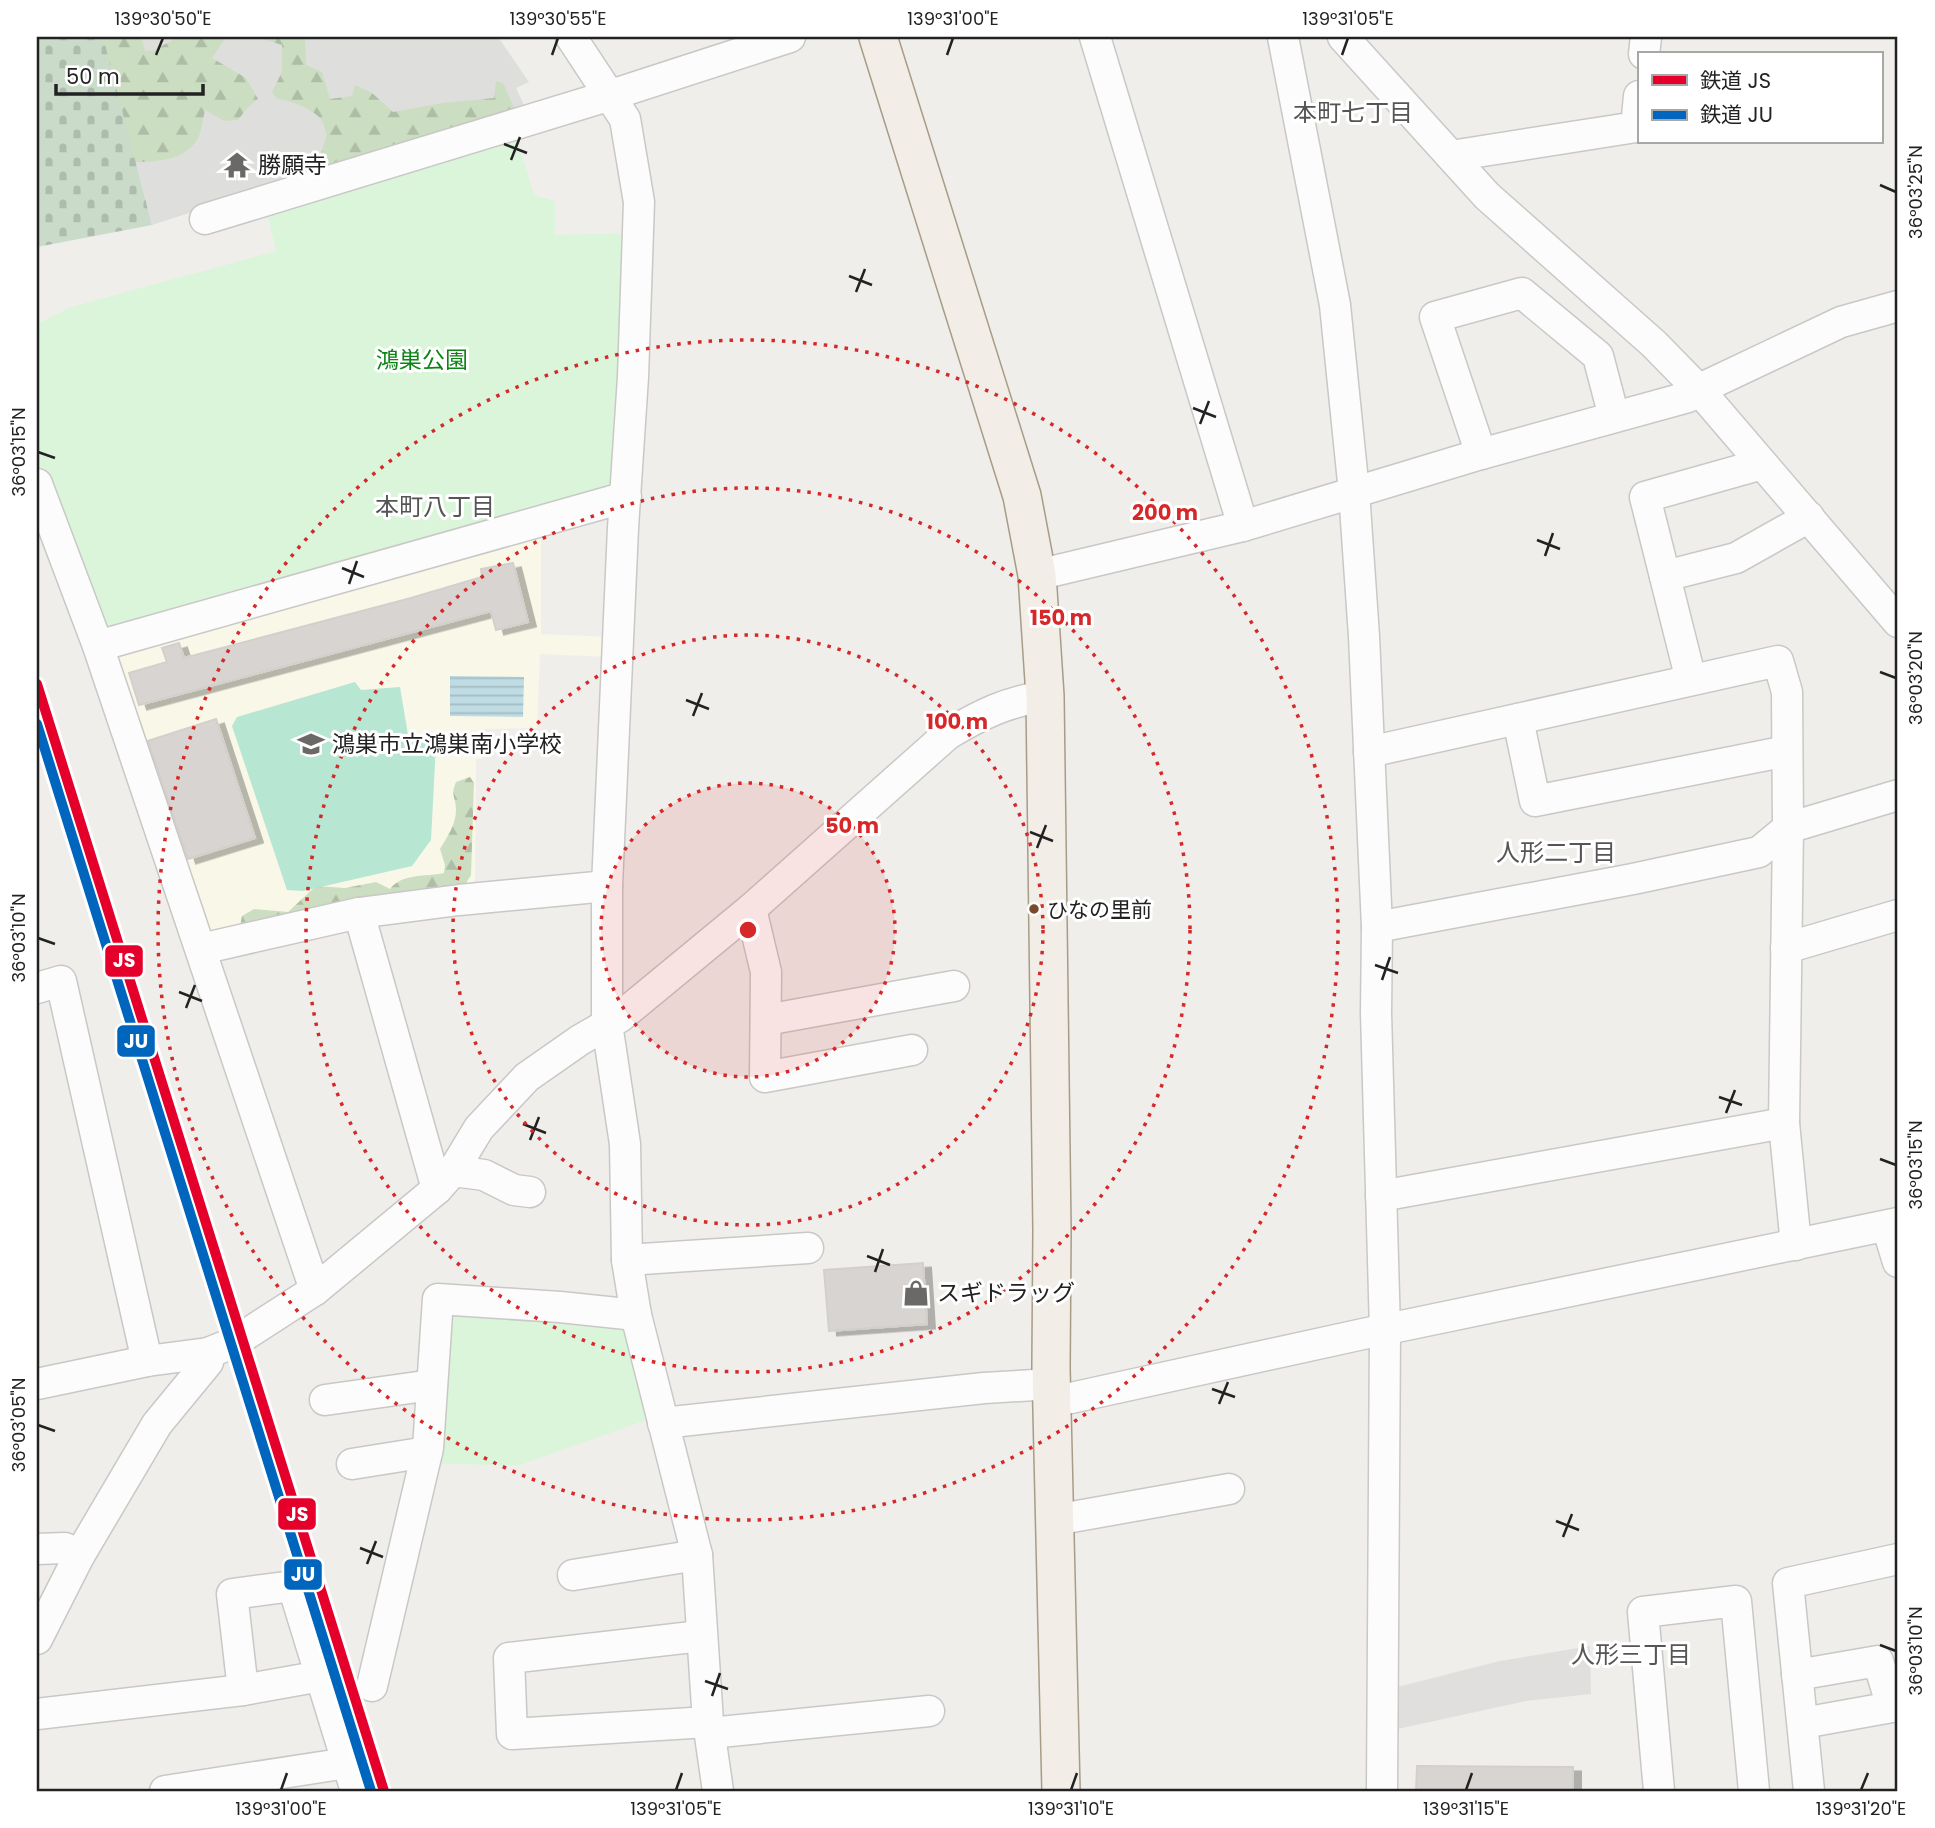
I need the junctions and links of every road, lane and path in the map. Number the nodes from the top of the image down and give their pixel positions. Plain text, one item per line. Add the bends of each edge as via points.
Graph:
1 (571, 37) edge
2 (790, 37) edge
3 (878, 37) edge
4 (1095, 37) edge
5 (1283, 37) edge
6 (1343, 37) edge
7 (611, 95) junction
8 (1638, 106) edge
9 (1451, 156) junction
10 (205, 219) dead end
11 (1898, 306) edge
12 (1700, 391) junction
13 (1614, 417) junction
14 (1481, 454) junction
15 (1762, 464) junction
16 (37, 484) edge
17 (1354, 492) junction
18 (626, 497) junction
19 (1809, 517) junction
20 (1243, 526) junction
21 (1037, 575) junction
22 (1665, 576) junction
23 (1898, 622) edge
24 (98, 646) junction
25 (1691, 680) junction
26 (1045, 696) junction
27 (1518, 719) junction
28 (1787, 751) junction
29 (1369, 752) junction
30 (1898, 795) edge
31 (1788, 828) junction
32 (607, 886) junction
33 (751, 909) junction
34 (359, 913) junction
35 (1898, 915) edge
36 (1377, 927) junction
37 (201, 948) junction
38 (1786, 948) junction
39 (954, 986) dead end
40 (37, 988) edge
41 (765, 1020) junction
42 (607, 1024) junction
43 (912, 1050) dead end
44 (1784, 1123) junction
45 (445, 1180) junction
46 (530, 1192) dead end
47 (1381, 1196) junction
48 (1893, 1225) edge
49 (1796, 1245) junction
50 (808, 1248) dead end
51 (627, 1260) junction
52 (1898, 1262) edge
53 (315, 1290) junction
54 (636, 1315) junction
55 (1385, 1330) junction
56 (208, 1353) junction
57 (148, 1361) junction
58 (37, 1384) edge
59 (432, 1385) junction
60 (1052, 1391) junction
61 (325, 1400) dead end
62 (663, 1423) junction
63 (427, 1452) junction
64 (352, 1464) dead end
65 (1230, 1489) dead end
66 (1055, 1520) junction
67 (37, 1549) edge
68 (697, 1555) junction
69 (79, 1556) junction
70 (1898, 1559) edge
71 (573, 1575) dead end
72 (701, 1636) junction
73 (37, 1639) edge
74 (1797, 1675) junction
75 (321, 1676) junction
76 (372, 1686) dead end
77 (243, 1690) junction
78 (929, 1711) dead end
79 (37, 1714) edge
80 (1803, 1723) junction
81 (709, 1728) junction
82 (347, 1763) junction
83 (182, 1790) edge
84 (356, 1791) edge
85 (718, 1791) edge
86 (1061, 1791) edge
87 (1382, 1791) edge
88 (1659, 1791) edge
89 (1754, 1791) edge
90 (1809, 1791) edge

1 - 7 street
2 - 7 street
3 - 21 main road via 1022,496
4 - 20 street
5 - 17 street via 1335,305
6 - 9 street
7 - 10 street
7 - 18 street via 625,119 639,202
8 - 9 street via 1636,127
9 - 12 street via 1487,196 1654,344
11 - 12 street via 1841,322
12 - 13 street
12 - 15 street
13 - 14 street
13 - 14 street via 1598,356 1522,293 1435,317
14 - 17 street
15 - 19 street
15 - 22 street via 1645,497
16 - 24 street
17 - 20 street
17 - 29 street
18 - 24 street
18 - 32 street
19 - 22 street via 1735,558
19 - 23 street
20 - 21 street
21 - 26 main road
22 - 25 street
24 - 37 street
25 - 27 street
25 - 28 street via 1778,661 1787,692
26 - 33 street via 984,712 948,734
26 - 60 main road
27 - 28 street via 1535,801
27 - 29 street
28 - 31 street
29 - 36 street
30 - 31 street
31 - 36 street via 1759,852
31 - 38 street
32 - 34 street
32 - 42 street
33 - 41 street via 766,972
33 - 42 street
34 - 37 street
34 - 45 street
35 - 38 street
36 - 47 street
37 - 53 street
38 - 44 street
39 - 41 street
40 - 57 street via 61,981
41 - 43 street via 765,1077
42 - 45 street via 527,1077 479,1128
42 - 51 street via 625,1144
44 - 47 street
44 - 49 street
45 - 46 street via 484,1175 514,1190
45 - 53 street
47 - 55 street
48 - 49 street
48 - 52 street
49 - 55 street
50 - 51 street
51 - 54 street
53 - 56 street via 241,1339
54 - 59 street via 438,1300
54 - 62 street
55 - 60 street via 1071,1398
55 - 87 street
56 - 57 street
56 - 69 street via 208,1362 157,1424
57 - 58 street
59 - 61 street
59 - 63 street
60 - 62 street via 984,1388
60 - 66 main road
62 - 68 street
63 - 64 street
63 - 76 street
65 - 66 street
66 - 86 main road
67 - 69 street via 65,1548
68 - 71 street
68 - 72 street
69 - 73 street
70 - 74 street via 1788,1583
72 - 81 street
72 - 81 street via 509,1658 512,1734
74 - 80 street
74 - 80 street via 1878,1661 1892,1707
75 - 77 street
75 - 77 street via 293,1586 232,1594
75 - 82 street
77 - 79 street
78 - 81 street
80 - 90 street
81 - 85 street
82 - 83 street
82 - 84 street
88 - 89 street via 1643,1612 1737,1601

